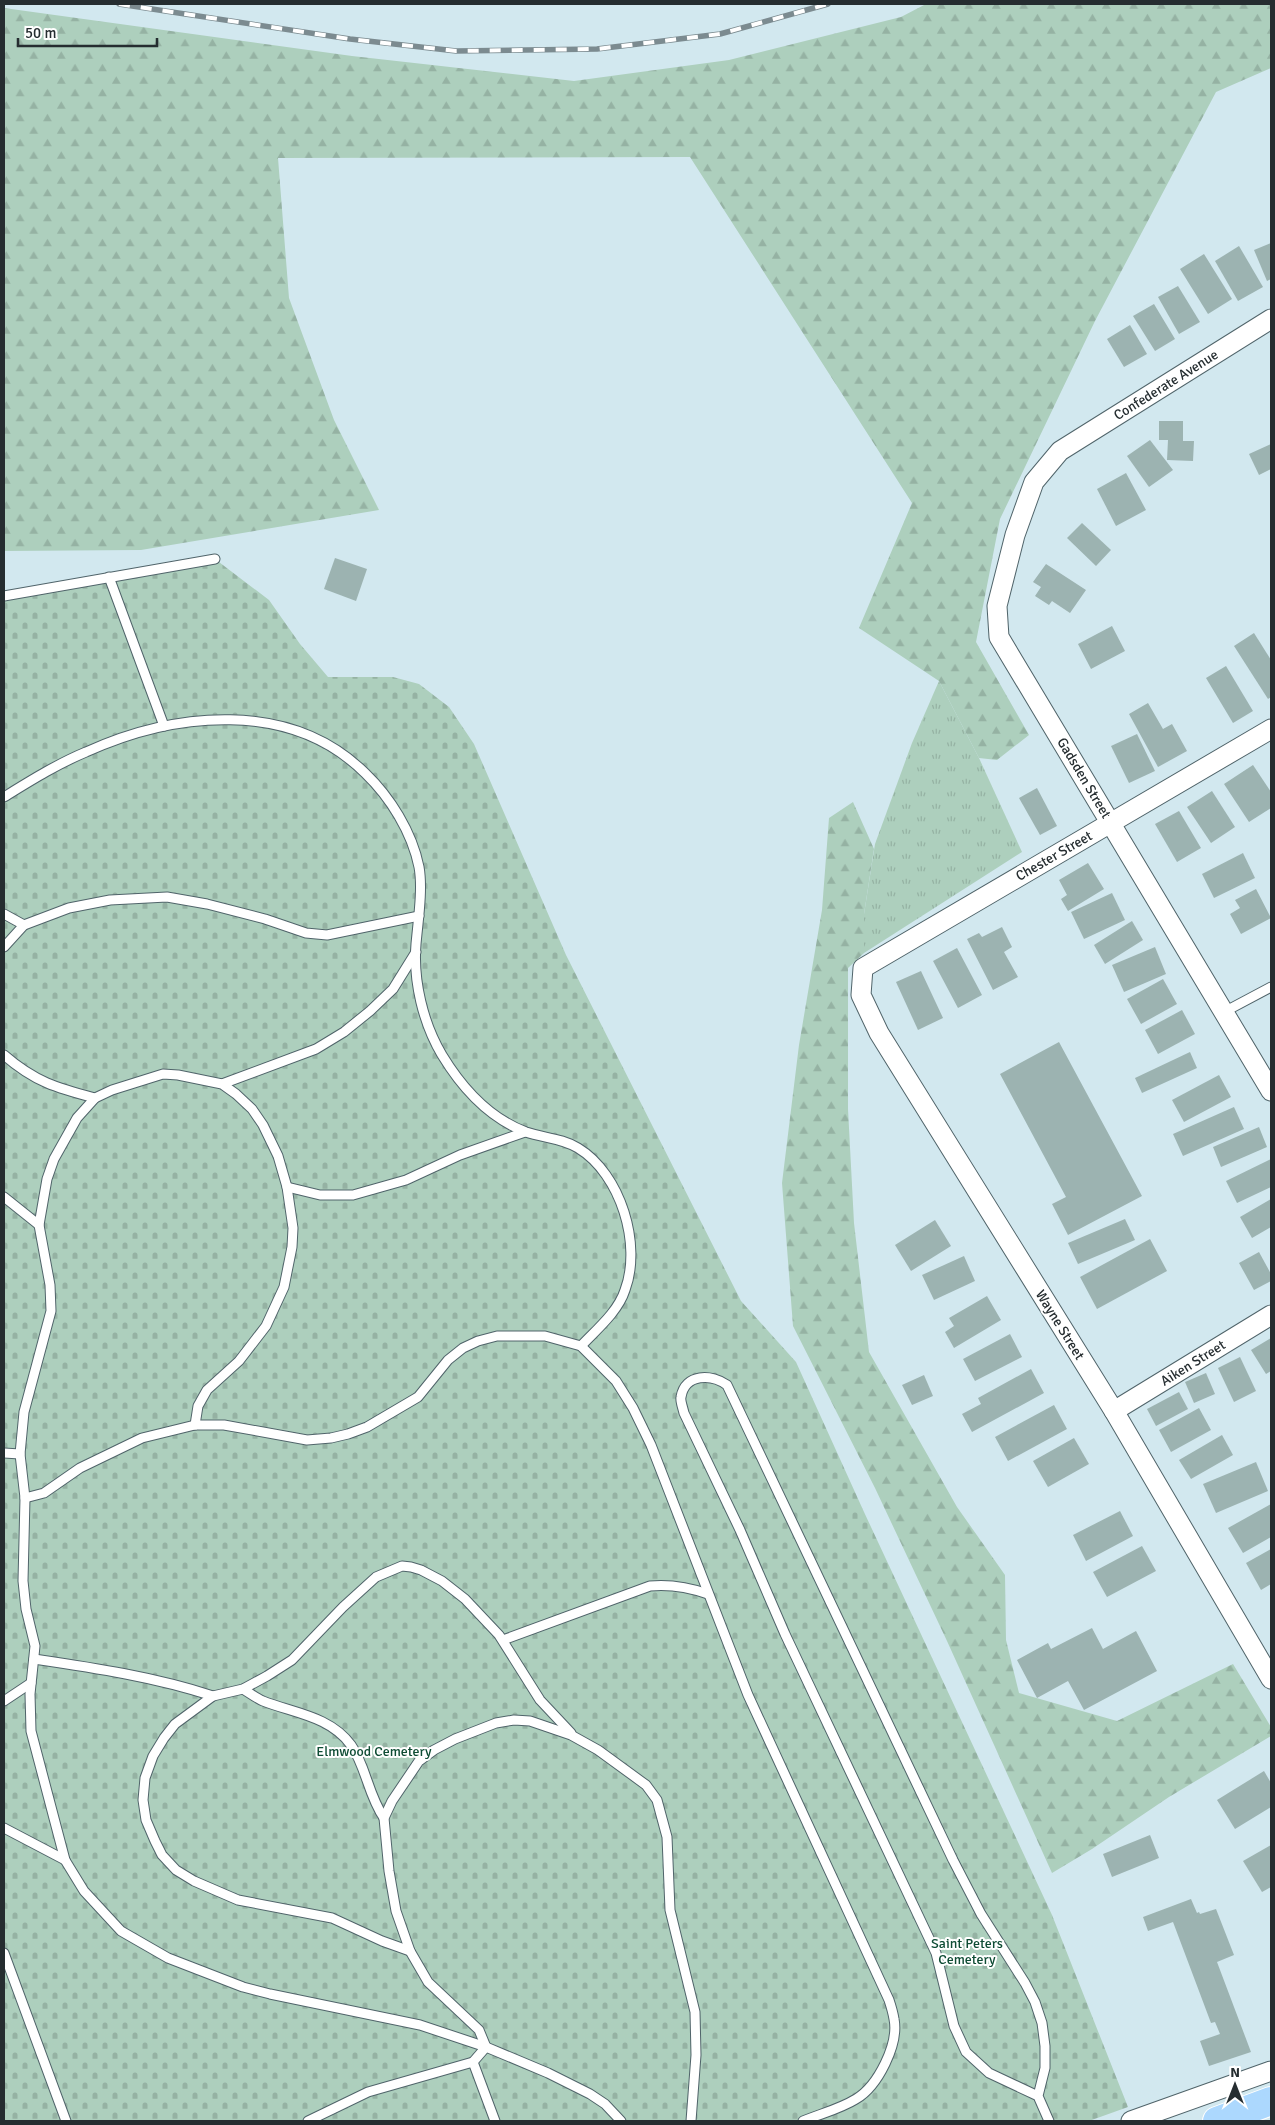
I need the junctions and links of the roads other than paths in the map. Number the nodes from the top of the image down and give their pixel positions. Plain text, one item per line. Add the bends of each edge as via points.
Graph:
1 (1271, 319) edge
2 (1060, 451) joint
3 (215, 559) dead end
4 (109, 577) junction
5 (4, 596) edge
6 (164, 726) junction
7 (1271, 729) edge
8 (4, 797) edge
9 (1111, 822) junction
10 (4, 914) edge
11 (419, 916) junction
12 (24, 925) junction
13 (4, 947) edge
14 (416, 952) junction
15 (862, 968) joint
16 (1271, 986) edge
17 (1224, 1012) junction
18 (4, 1055) edge
19 (222, 1084) junction
20 (1271, 1091) edge
21 (95, 1098) junction
22 (525, 1132) junction
23 (287, 1188) junction
24 (4, 1197) edge
25 (39, 1225) junction
26 (1271, 1315) edge
27 (581, 1346) junction
28 (1114, 1411) junction
29 (195, 1424) junction
30 (4, 1453) edge
31 (20, 1454) junction
32 (25, 1498) junction
33 (708, 1594) junction
34 (503, 1640) junction
35 (34, 1659) junction
36 (1271, 1679) edge
37 (31, 1683) junction
38 (243, 1689) junction
39 (213, 1696) junction
40 (4, 1701) edge
41 (576, 1738) junction
42 (384, 1818) junction
43 (4, 1828) edge
44 (65, 1860) junction
45 (410, 1951) junction
46 (4, 1953) edge
47 (486, 2047) junction
48 (473, 2062) junction
49 (1271, 2072) edge
50 (1038, 2096) junction
51 (1271, 2101) edge
52 (66, 2121) edge
53 (308, 2121) edge
54 (495, 2121) edge
55 (621, 2121) edge
56 (691, 2121) edge
57 (803, 2121) edge
58 (1049, 2121) edge
59 (1131, 2121) edge
60 (1217, 2121) edge

1 - 2 street, Confederate Avenue
2 - 9 street, Gadsden Street via 1034,482 1015,535 997,606 999,637
3 - 4 lane
4 - 5 lane
4 - 6 lane
6 - 8 lane via 86,751
6 - 11 lane via 214,719 278,724 302,731 354,762 390,803 415,848 420,870
7 - 9 street, Chester Street
9 - 15 street, Chester Street
9 - 17 street, Gadsden Street
10 - 12 lane
11 - 12 lane via 327,935 167,897 110,900 77,906
11 - 14 lane
12 - 13 lane
14 - 19 lane via 393,989 344,1032 316,1049
14 - 22 lane via 424,1013 433,1039 445,1059 470,1094 496,1117
15 - 28 street, Wayne Street via 861,995 879,1033
16 - 17 lane
17 - 20 street, Gadsden Street
18 - 21 lane via 24,1072 58,1089
19 - 21 lane via 163,1074
19 - 23 lane via 252,1109 263,1125 278,1156
21 - 25 lane via 77,1118 54,1159 47,1178
22 - 23 lane via 406,1180 362,1193 320,1195
22 - 27 lane via 579,1148 597,1165 613,1188 630,1228 631,1251 625,1292 610,1315
23 - 29 lane via 293,1228 284,1287 266,1326 239,1361 207,1390 198,1406
24 - 25 lane
25 - 31 lane via 50,1285 51,1311 24,1412
26 - 28 street, Aiken Street
27 - 29 lane via 545,1336 497,1336 478,1341 448,1360 418,1396 367,1427 331,1438 307,1440 224,1425
27 - 33 lane via 616,1381 633,1408 651,1445
28 - 36 street, Wayne Street
29 - 32 lane via 142,1438 80,1468 44,1493
30 - 31 lane
31 - 32 lane
32 - 35 lane via 23,1581
33 - 34 lane via 685,1586 650,1586
33 - 57 lane via 748,1695 895,2020 894,2041 887,2062 873,2084 857,2099
34 - 38 lane via 442,1581 412,1566 402,1566 376,1577 343,1606 292,1660
34 - 41 lane via 540,1700
35 - 37 lane
35 - 39 lane via 124,1673
37 - 40 lane
37 - 44 lane via 31,1731
38 - 39 lane
38 - 42 lane via 262,1700 321,1721 342,1734 355,1752 376,1807
39 - 45 lane via 175,1724 152,1756 143,1800 146,1820 162,1855 176,1870 194,1881 238,1900 332,1918
41 - 42 lane via 530,1721 514,1720 496,1723 455,1739 419,1761
41 - 56 lane via 646,1785 657,1800 667,1837 670,1910 695,2012 696,2056
42 - 45 lane via 396,1911
43 - 44 lane
44 - 47 lane via 84,1891 121,1931 168,1958 261,1992 420,2025
45 - 47 lane via 428,1982 479,2030
46 - 52 lane
47 - 48 lane
47 - 55 lane via 590,2094
48 - 53 lane via 368,2092
48 - 54 lane
49 - 59 street
50 - 50 lane via 1045,2068 1045,2046 1035,2002 981,1914 953,1860 727,1384 703,1376 692,1381 684,1388 681,1398 687,1420 933,1946 960,2040 966,2052 989,2073
50 - 58 lane
51 - 60 highway

